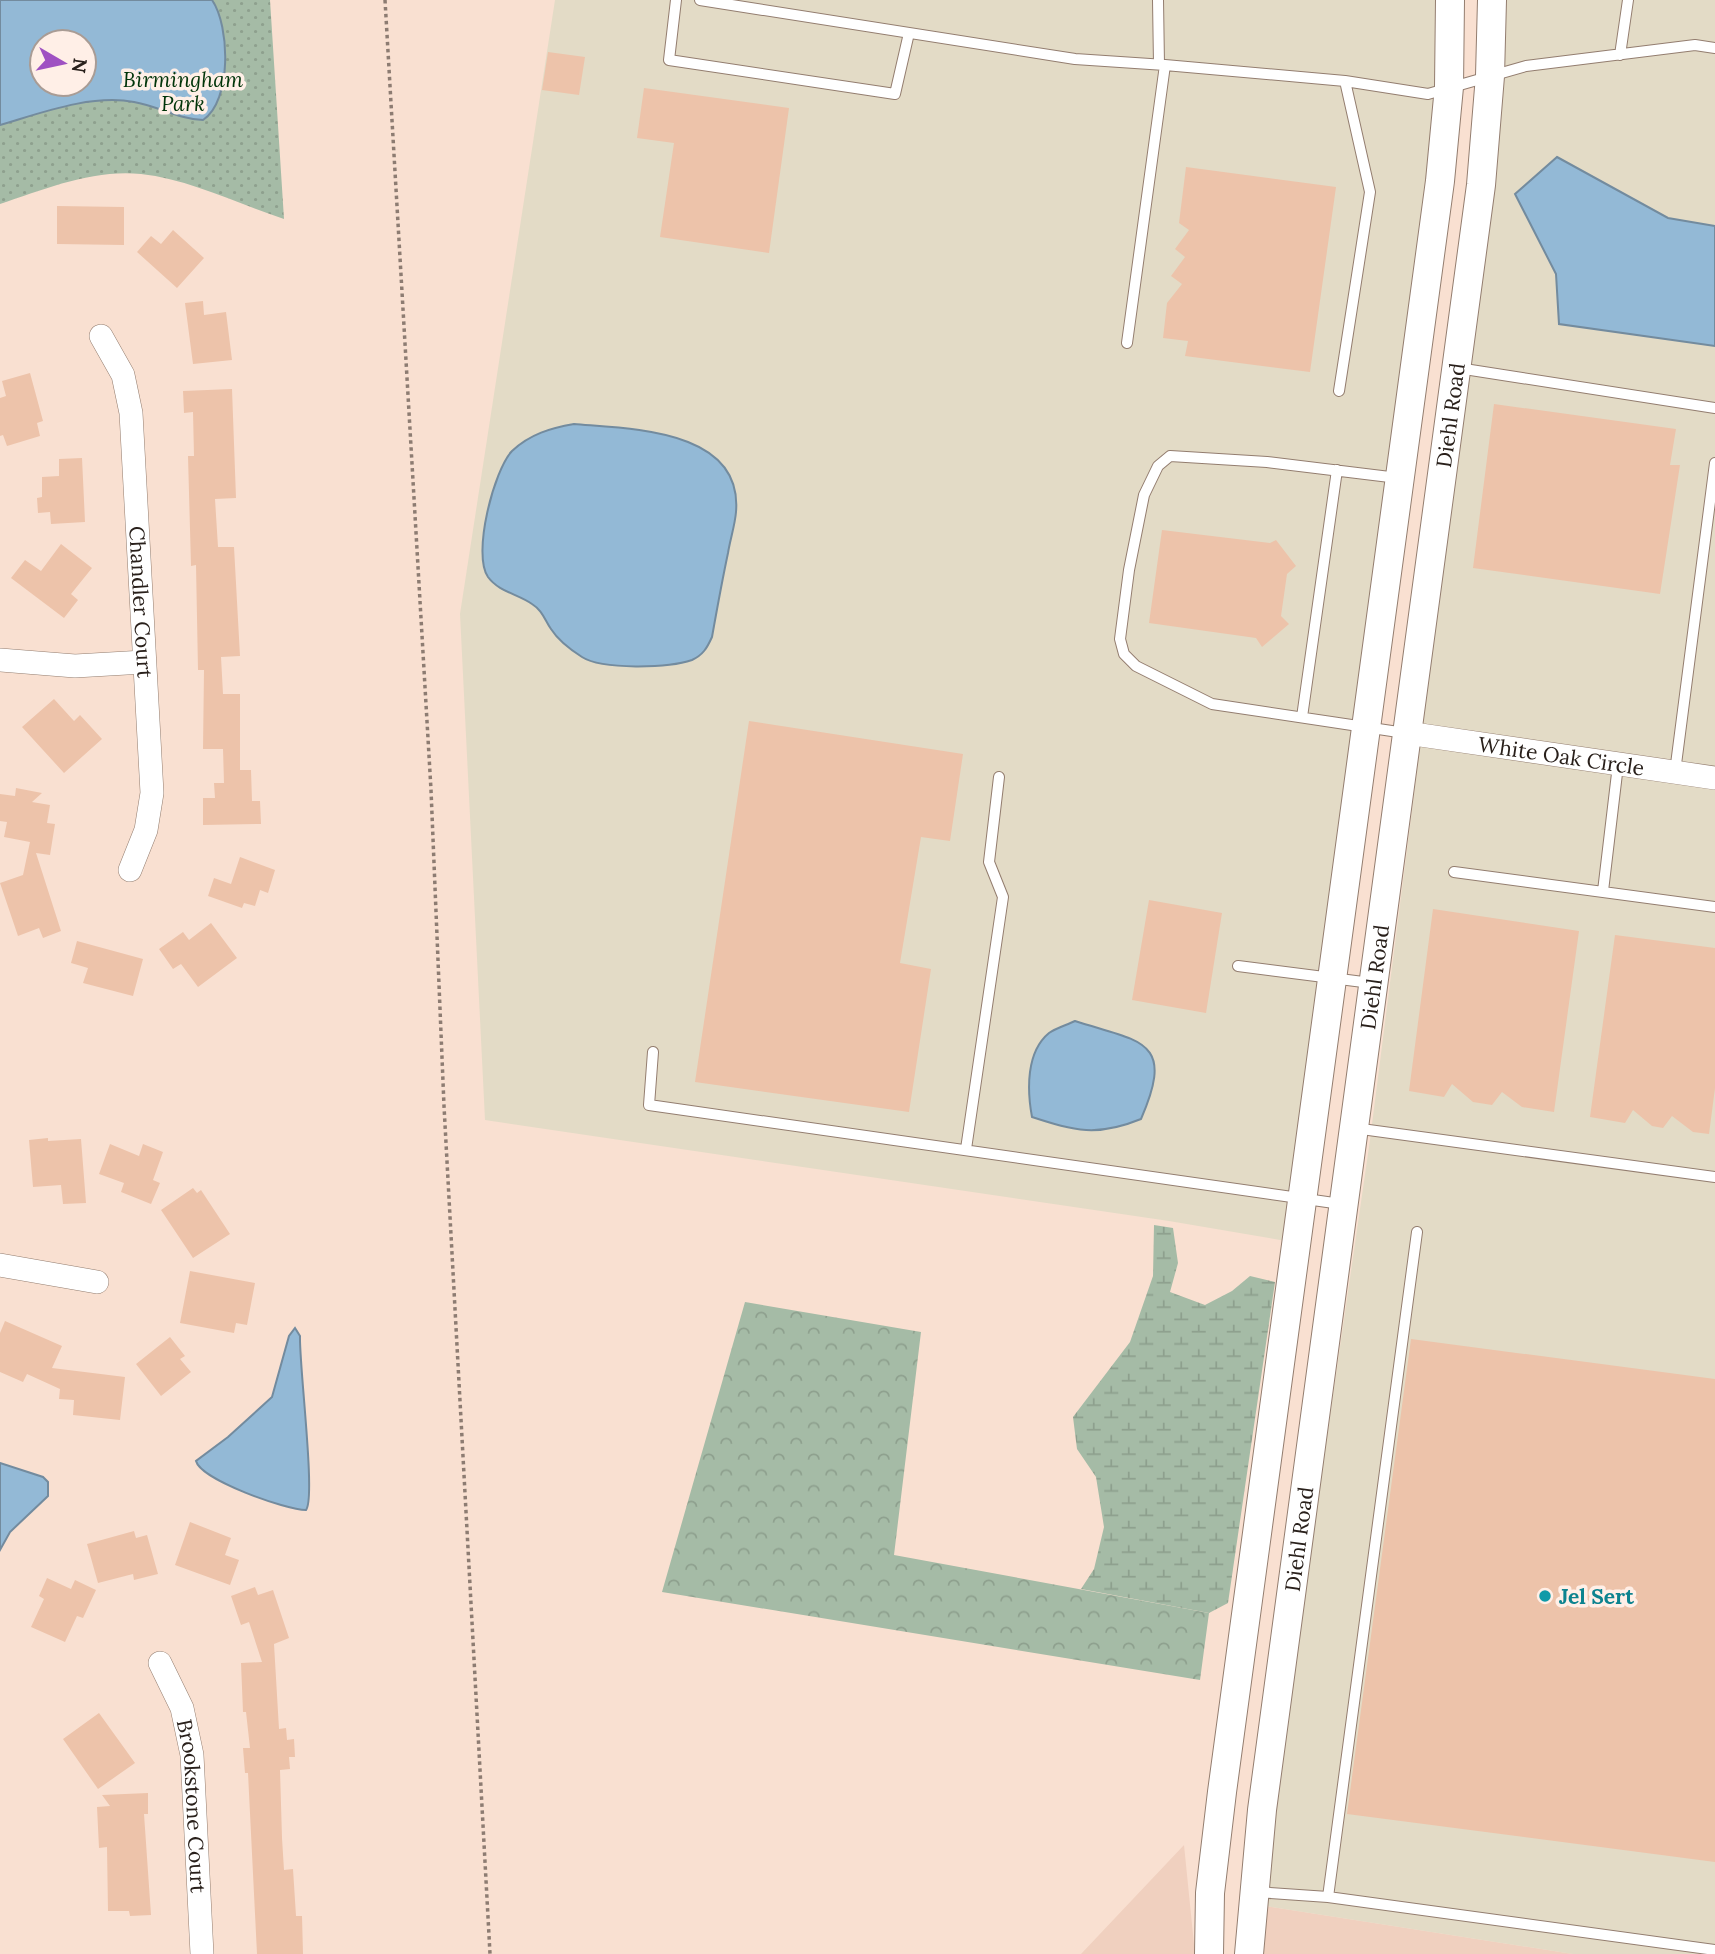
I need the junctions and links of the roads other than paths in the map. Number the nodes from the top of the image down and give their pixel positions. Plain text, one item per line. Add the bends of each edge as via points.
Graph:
1 (676, 0) edge
2 (701, 0) edge
3 (1158, 0) edge
4 (1450, 0) edge
5 (1492, 0) edge
6 (1628, 0) edge
7 (909, 33) junction
8 (1715, 48) edge
9 (1620, 54) junction
10 (1162, 64) junction
11 (1490, 76) junction
12 (1345, 81) junction
13 (1449, 87) junction
14 (100, 336) dead end
15 (1127, 343) dead end
16 (1455, 368) junction
17 (1339, 391) dead end
18 (1715, 408) edge
19 (1715, 463) edge
20 (1337, 470) junction
21 (1401, 479) junction
22 (0, 660) edge
23 (144, 662) junction
24 (1302, 717) junction
25 (1368, 727) junction
26 (1407, 733) junction
27 (1618, 765) junction
28 (1675, 772) junction
29 (999, 778) dead end
30 (1715, 778) edge
31 (130, 870) dead end
32 (1454, 872) dead end
33 (1602, 891) junction
34 (1715, 907) edge
35 (1238, 966) dead end
36 (1333, 978) junction
37 (1374, 983) junction
38 (653, 1052) dead end
39 (1354, 1128) junction
40 (966, 1149) junction
41 (1715, 1177) edge
42 (1303, 1199) junction
43 (1344, 1205) junction
44 (1416, 1232) dead end
45 (0, 1265) edge
46 (97, 1282) dead end
47 (160, 1663) dead end
48 (1252, 1891) junction
49 (1328, 1897) junction
50 (1715, 1950) edge
51 (202, 1954) edge
52 (1209, 1954) edge
53 (1249, 1954) edge

1 - 7 lane via 668,60 895,94
2 - 7 lane
3 - 10 lane
4 - 13 street, Diehl Road
5 - 11 street, Diehl Road
6 - 9 lane
7 - 10 lane via 1075,59
8 - 9 lane via 1695,45
9 - 11 lane via 1526,66
10 - 12 lane
10 - 15 lane
11 - 13 lane
11 - 16 street, Diehl Road via 1481,185
12 - 13 lane via 1428,93
12 - 17 lane via 1370,192
13 - 21 street, Diehl Road
14 - 23 street, Chandler Court via 123,375 131,413
16 - 18 lane
16 - 26 street, Diehl Road
19 - 28 lane
20 - 21 lane
20 - 24 lane
20 - 24 lane via 1170,456 1158,466 1144,495 1129,570 1120,639 1124,654 1136,666 1212,704
21 - 25 street, Diehl Road
22 - 23 street via 75,666
23 - 31 street, Chandler Court via 151,812
24 - 25 lane
25 - 26 lane
25 - 36 street, Diehl Road
26 - 27 street, White Oak Circle
26 - 37 street, Diehl Road
27 - 28 street, White Oak Circle
27 - 33 lane
28 - 30 street, White Oak Circle
29 - 40 lane via 989,862 1003,897
32 - 33 lane
33 - 34 lane
35 - 36 lane
36 - 37 lane
36 - 42 street, Diehl Road
37 - 39 street, Diehl Road
38 - 40 lane via 649,1105
39 - 41 lane
39 - 43 street, Diehl Road
40 - 42 lane
42 - 43 lane
42 - 52 street, Diehl Road via 1216,1842
43 - 48 street, Diehl Road
44 - 49 lane
45 - 46 street
47 - 51 street, Brookstone Court via 182,1708 192,1755
48 - 49 lane
48 - 53 street, Diehl Road
49 - 50 lane

